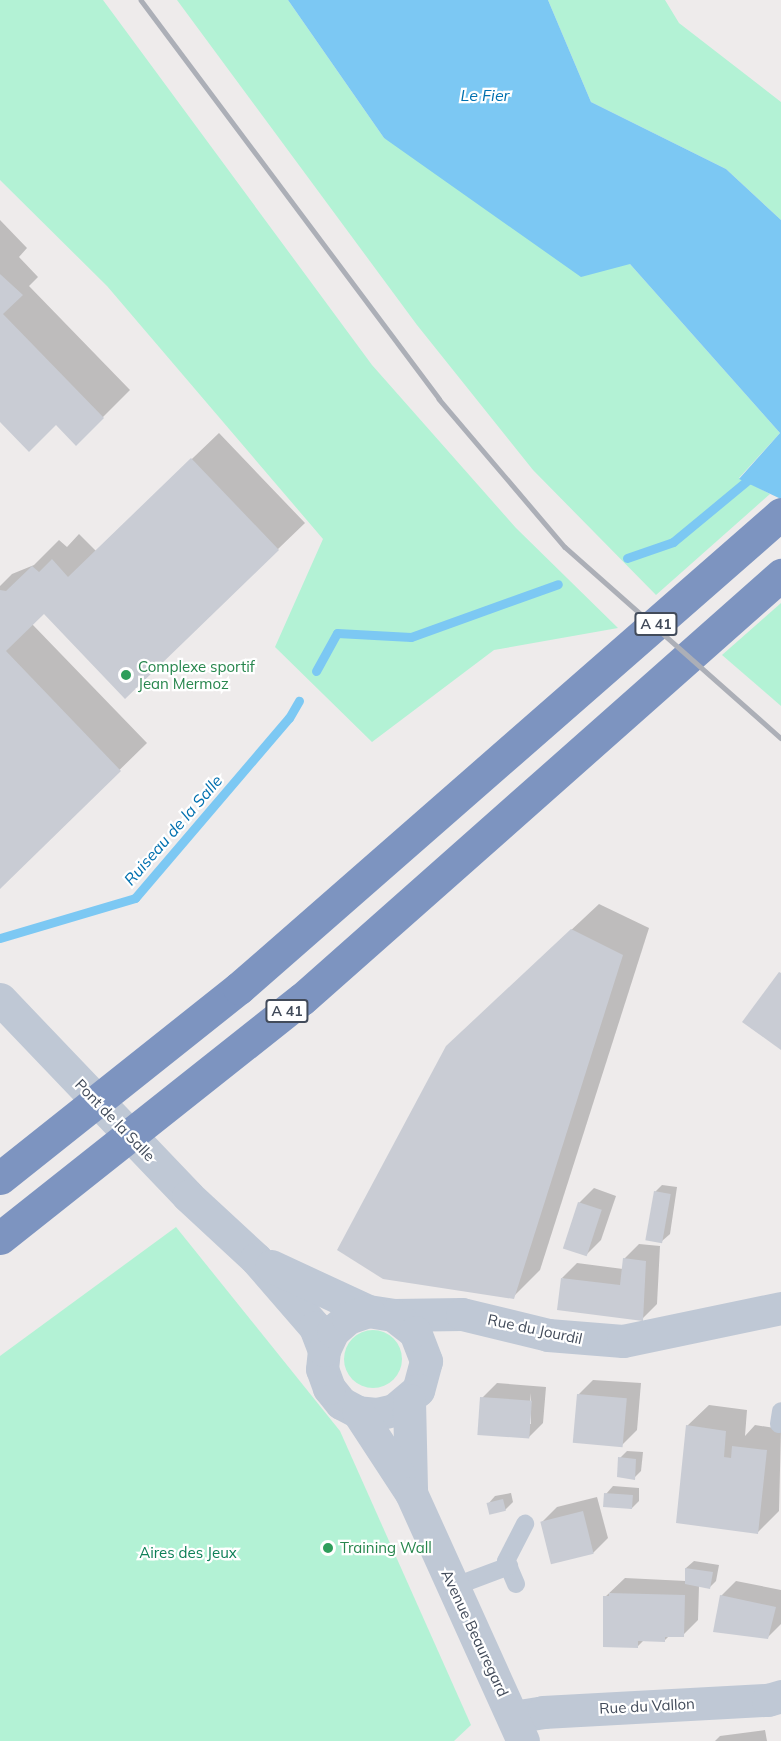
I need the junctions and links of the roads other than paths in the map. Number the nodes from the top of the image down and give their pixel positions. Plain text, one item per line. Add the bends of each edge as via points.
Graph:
1 (781, 514) edge
2 (781, 575) edge
3 (6, 1011) edge
4 (0, 1178) edge
5 (188, 1196) joint
6 (0, 1238) edge
7 (256, 1259) junction
8 (781, 1308) edge
9 (380, 1313) junction
10 (324, 1350) junction
11 (409, 1400) junction
12 (358, 1412) junction
13 (411, 1493) junction
14 (525, 1524) dead end
15 (509, 1566) junction
16 (516, 1584) dead end
17 (453, 1587) junction
18 (781, 1696) edge
19 (518, 1729) edge

1 - 4 highway, A 41 via 239,988
2 - 6 highway, A 41 via 302,999
3 - 5 street, Pont de la Salle via 42,1043
5 - 7 street, Rue du Jourdil
7 - 9 street, Rue du Jourdil
7 - 10 street, Rue du Jourdil via 315,1327
8 - 9 street, Rue du Jourdil via 623,1341 548,1335 462,1314
9 - 10 street via 348,1318 333,1331
9 - 11 street via 415,1332 426,1361 423,1377
10 - 12 street via 322,1369 329,1388 341,1402
11 - 12 street via 394,1410
11 - 13 street, Avenue Beauregard
12 - 13 street, Avenue Beauregard
13 - 17 street, Avenue Beauregard
14 - 15 lane via 506,1561
15 - 16 lane
15 - 17 lane
17 - 19 street, Avenue Beauregard
18 - 19 street, Rue du Vallon via 768,1700 543,1712

